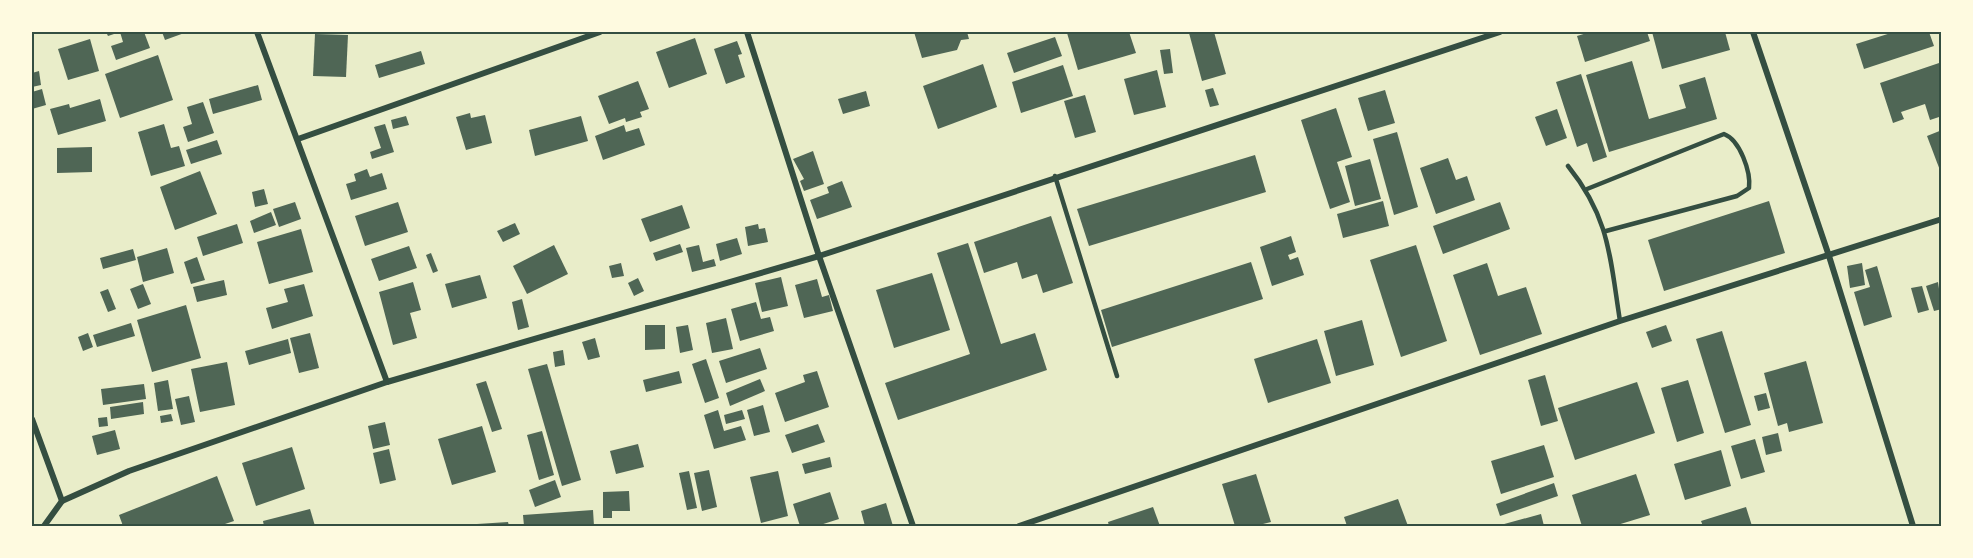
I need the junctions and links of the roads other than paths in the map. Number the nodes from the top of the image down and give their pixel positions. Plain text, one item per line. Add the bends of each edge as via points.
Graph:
1 (257, 32) edge
2 (600, 32) edge
3 (747, 32) edge
4 (1500, 32) edge
5 (1753, 32) edge
6 (298, 139) junction
7 (1568, 166) dead end
8 (1055, 176) junction
9 (1587, 189) junction
10 (1941, 219) edge
11 (1606, 231) junction
12 (819, 256) junction
13 (1829, 256) junction
14 (1620, 321) junction
15 (1117, 376) dead end
16 (387, 382) junction
17 (32, 419) edge
18 (62, 501) junction
19 (44, 526) edge
20 (913, 526) edge
21 (1019, 526) edge
22 (1913, 526) edge

1 - 6 street
2 - 6 street
3 - 12 street
4 - 8 street
5 - 13 street
6 - 16 street
7 - 9 lane
8 - 12 street
8 - 15 lane
9 - 11 lane
9 - 11 lane via 1724,134 1735,142 1750,178 1749,188 1737,196
10 - 13 street
11 - 14 lane
12 - 16 street
12 - 20 street
13 - 14 street
13 - 22 street
14 - 21 street
16 - 18 street via 129,471
17 - 18 street
18 - 19 street

